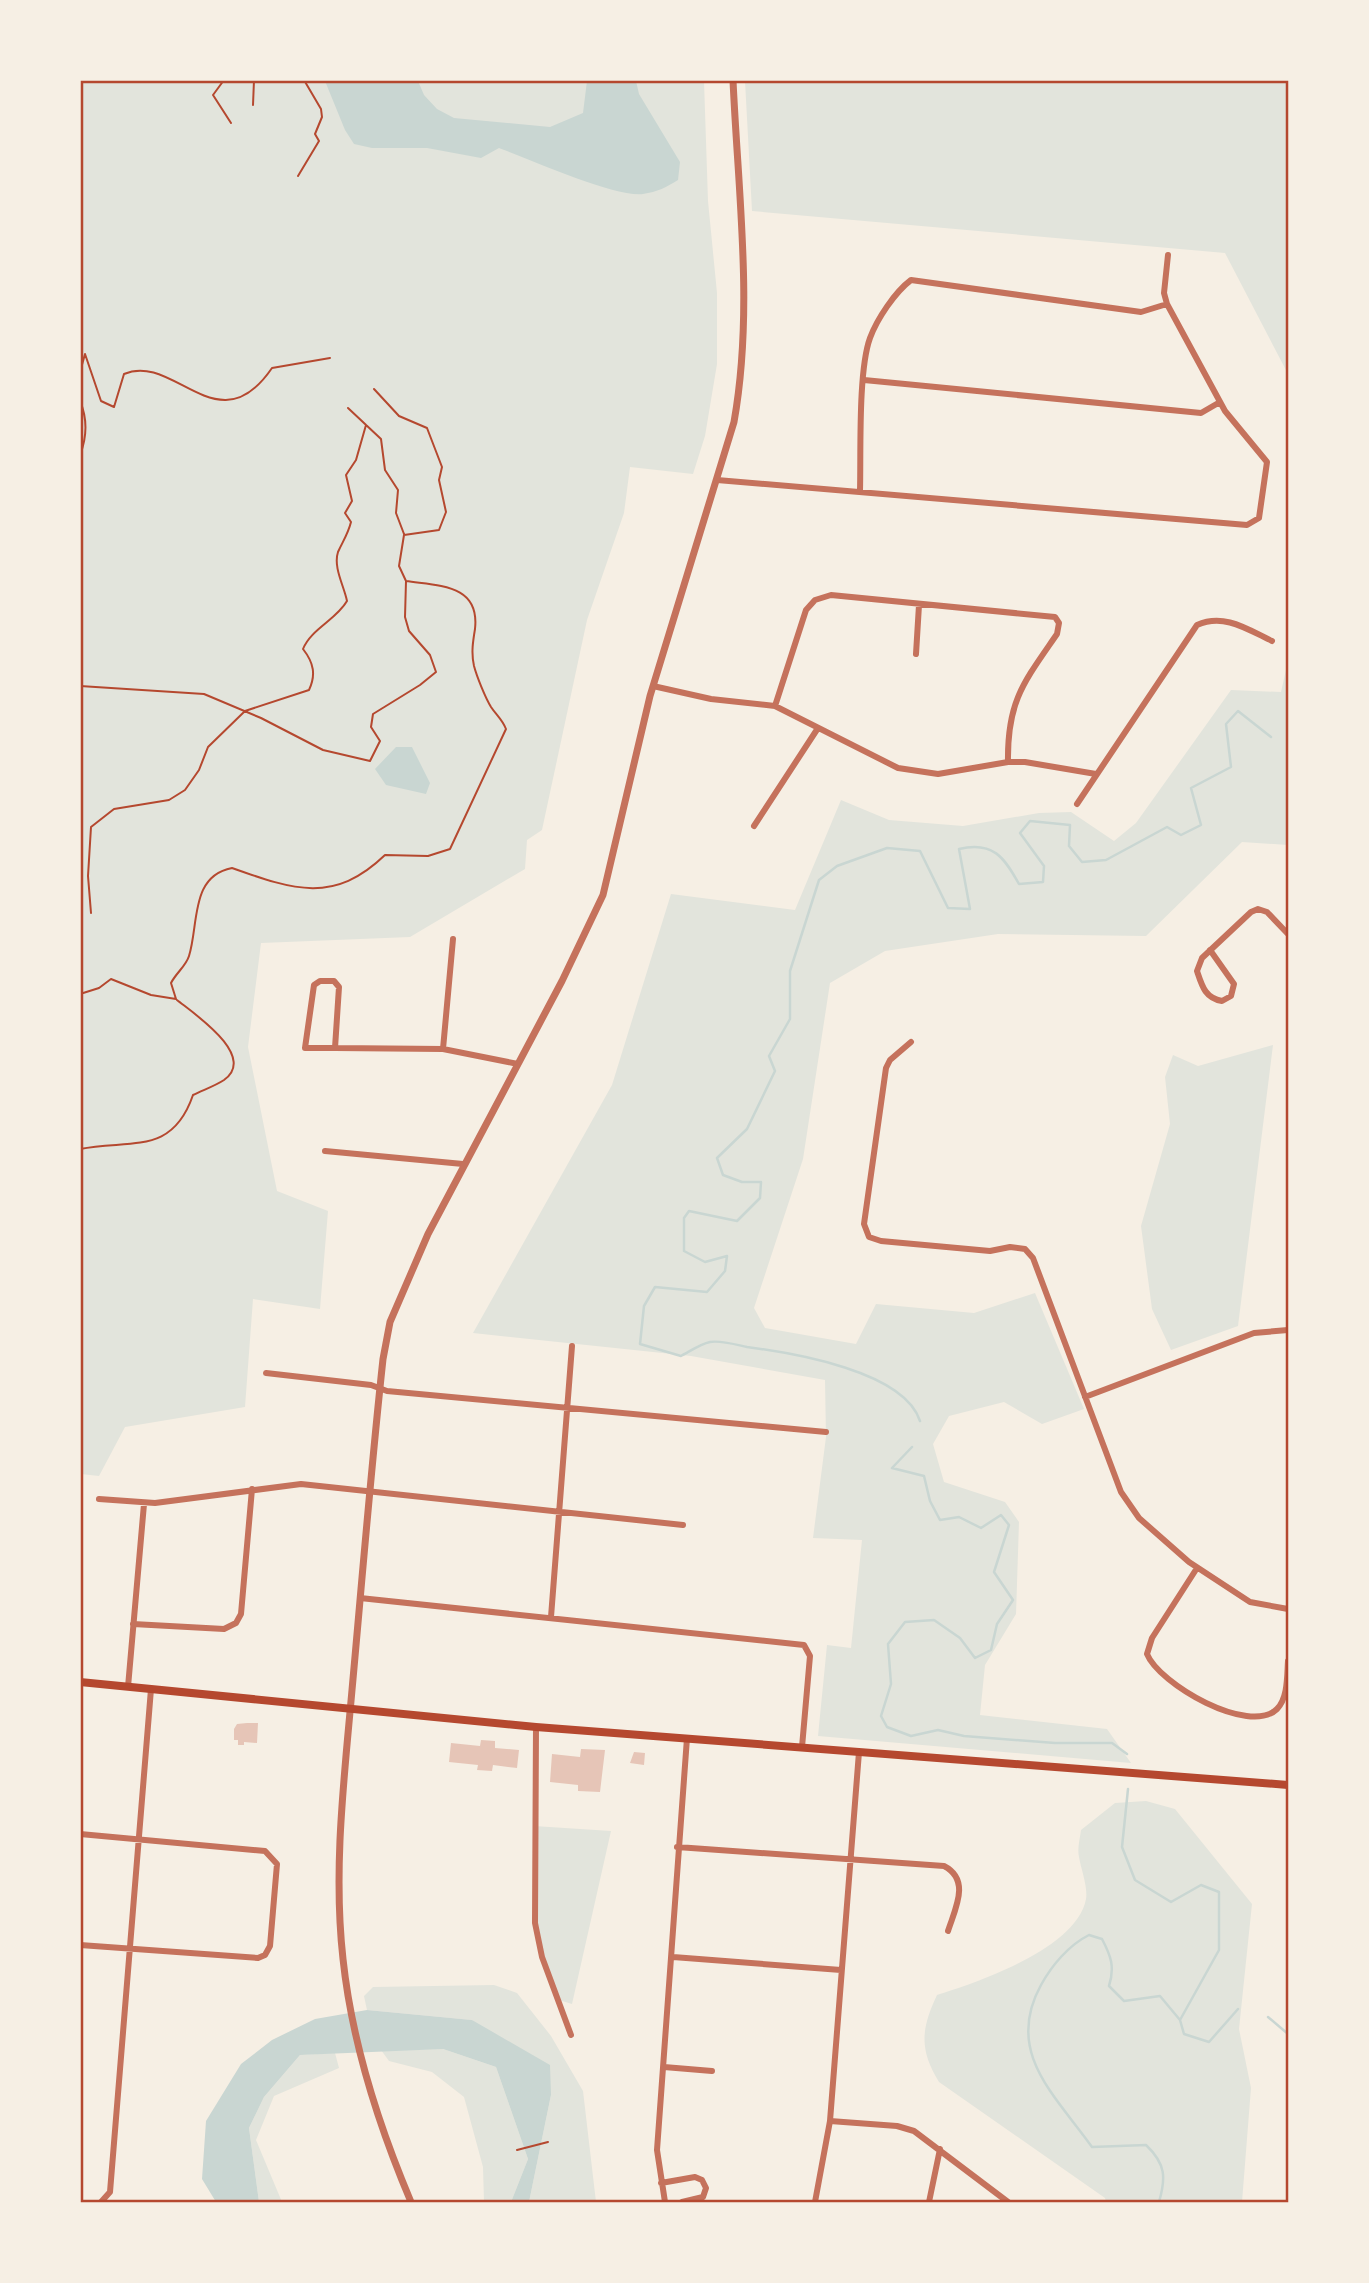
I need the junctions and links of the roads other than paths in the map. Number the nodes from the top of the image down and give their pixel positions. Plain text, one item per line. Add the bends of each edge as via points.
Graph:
1 (733, 80) edge
2 (1168, 256) dead end
3 (1167, 304) junction
4 (864, 380) junction
5 (1220, 402) junction
6 (717, 480) junction
7 (860, 491) junction
8 (919, 605) junction
9 (1272, 641) dead end
10 (916, 654) dead end
11 (653, 686) junction
12 (775, 706) junction
13 (818, 728) junction
14 (1008, 762) junction
15 (1096, 774) junction
16 (1077, 804) dead end
17 (754, 826) dead end
18 (1289, 934) edge
19 (453, 939) dead end
20 (1210, 950) junction
21 (911, 1042) dead end
22 (335, 1048) junction
23 (443, 1049) junction
24 (518, 1064) junction
25 (325, 1151) dead end
26 (463, 1164) junction
27 (1289, 1330) edge
28 (572, 1346) dead end
29 (266, 1373) dead end
30 (380, 1388) junction
31 (1085, 1397) junction
32 (567, 1410) junction
33 (826, 1432) dead end
34 (252, 1489) junction
35 (369, 1493) junction
36 (99, 1499) dead end
37 (144, 1504) junction
38 (559, 1513) junction
39 (684, 1525) dead end
40 (1197, 1567) junction
41 (360, 1598) junction
42 (1289, 1609) edge
43 (551, 1617) junction
44 (133, 1624) junction
45 (1289, 1661) edge
46 (80, 1682) edge
47 (128, 1687) junction
48 (151, 1689) junction
49 (351, 1708) junction
50 (536, 1727) junction
51 (687, 1738) junction
52 (802, 1747) junction
53 (859, 1752) junction
54 (1289, 1785) edge
55 (80, 1834) edge
56 (137, 1839) junction
57 (677, 1847) junction
58 (849, 1861) junction
59 (948, 1931) dead end
60 (80, 1945) edge
61 (128, 1950) junction
62 (673, 1957) junction
63 (841, 1970) junction
64 (571, 2035) dead end
65 (664, 2067) junction
66 (712, 2071) dead end
67 (830, 2121) junction
68 (940, 2149) junction
69 (661, 2183) junction
70 (101, 2203) edge
71 (411, 2203) edge
72 (665, 2203) edge
73 (682, 2203) edge
74 (815, 2203) edge
75 (929, 2203) edge
76 (1008, 2203) edge

1 - 6 street via 744,332 739,398
2 - 3 street
3 - 4 street via 1140,312 911,280 900,288 870,338
3 - 5 street
4 - 5 street via 1200,413
4 - 7 street
5 - 7 street via 1268,462 1259,518 1247,525
6 - 7 street
6 - 11 street
8 - 10 street
8 - 12 street via 831,595 815,600 806,610
8 - 14 street via 1042,614 1059,623 1057,634 1015,700 1008,728
9 - 15 street via 1222,620 1197,625
11 - 12 street
11 - 24 street via 603,895
12 - 13 street
13 - 14 street via 898,768 938,774
13 - 17 street
14 - 15 street
15 - 16 street
18 - 20 street via 1258,909
19 - 23 street
20 - 20 street via 1197,971 1208,996 1222,1001 1231,996 1234,984
21 - 31 street via 886,1068 865,1231 881,1241 990,1251 1025,1249 1033,1258
22 - 22 street via 305,1048 314,985 320,981 334,981 339,987
22 - 23 street
23 - 24 street
24 - 26 street
25 - 26 street
26 - 30 street via 394,1311
27 - 31 street via 1254,1333
28 - 32 street
29 - 30 street
30 - 32 street
30 - 35 street
31 - 40 street via 1121,1492 1139,1518
32 - 33 street
32 - 38 street
34 - 35 street via 301,1484
34 - 37 street
34 - 44 street via 241,1614 236,1623 224,1629
35 - 38 street
35 - 41 street
36 - 37 street
37 - 44 street
38 - 39 street
38 - 43 street
40 - 42 street via 1250,1602
40 - 45 street via 1153,1638 1147,1654 1157,1672 1219,1711 1267,1715 1283,1699
41 - 43 street
41 - 49 street
43 - 52 street via 804,1645 810,1656
44 - 47 street
46 - 47 main road
47 - 48 main road
48 - 49 main road
48 - 56 street
49 - 50 main road
49 - 71 street via 339,1855 341,1941 364,2067 379,2122
50 - 51 main road
50 - 64 street via 535,1923 542,1957
51 - 52 main road
51 - 57 street
52 - 53 main road
53 - 54 main road
53 - 58 street
55 - 56 street
56 - 61 street
56 - 61 street via 265,1851 277,1864 270,1946 265,1955
57 - 58 street
57 - 62 street
58 - 59 street via 933,1864 954,1872 960,1884
58 - 63 street
60 - 61 street
61 - 70 street via 110,2192
62 - 63 street
62 - 65 street
63 - 67 street
65 - 66 street
65 - 69 street via 657,2150
67 - 68 street via 906,2127
67 - 74 street
68 - 75 street
68 - 76 street
69 - 72 street
69 - 73 street via 695,2177 702,2180 706,2188 703,2197

